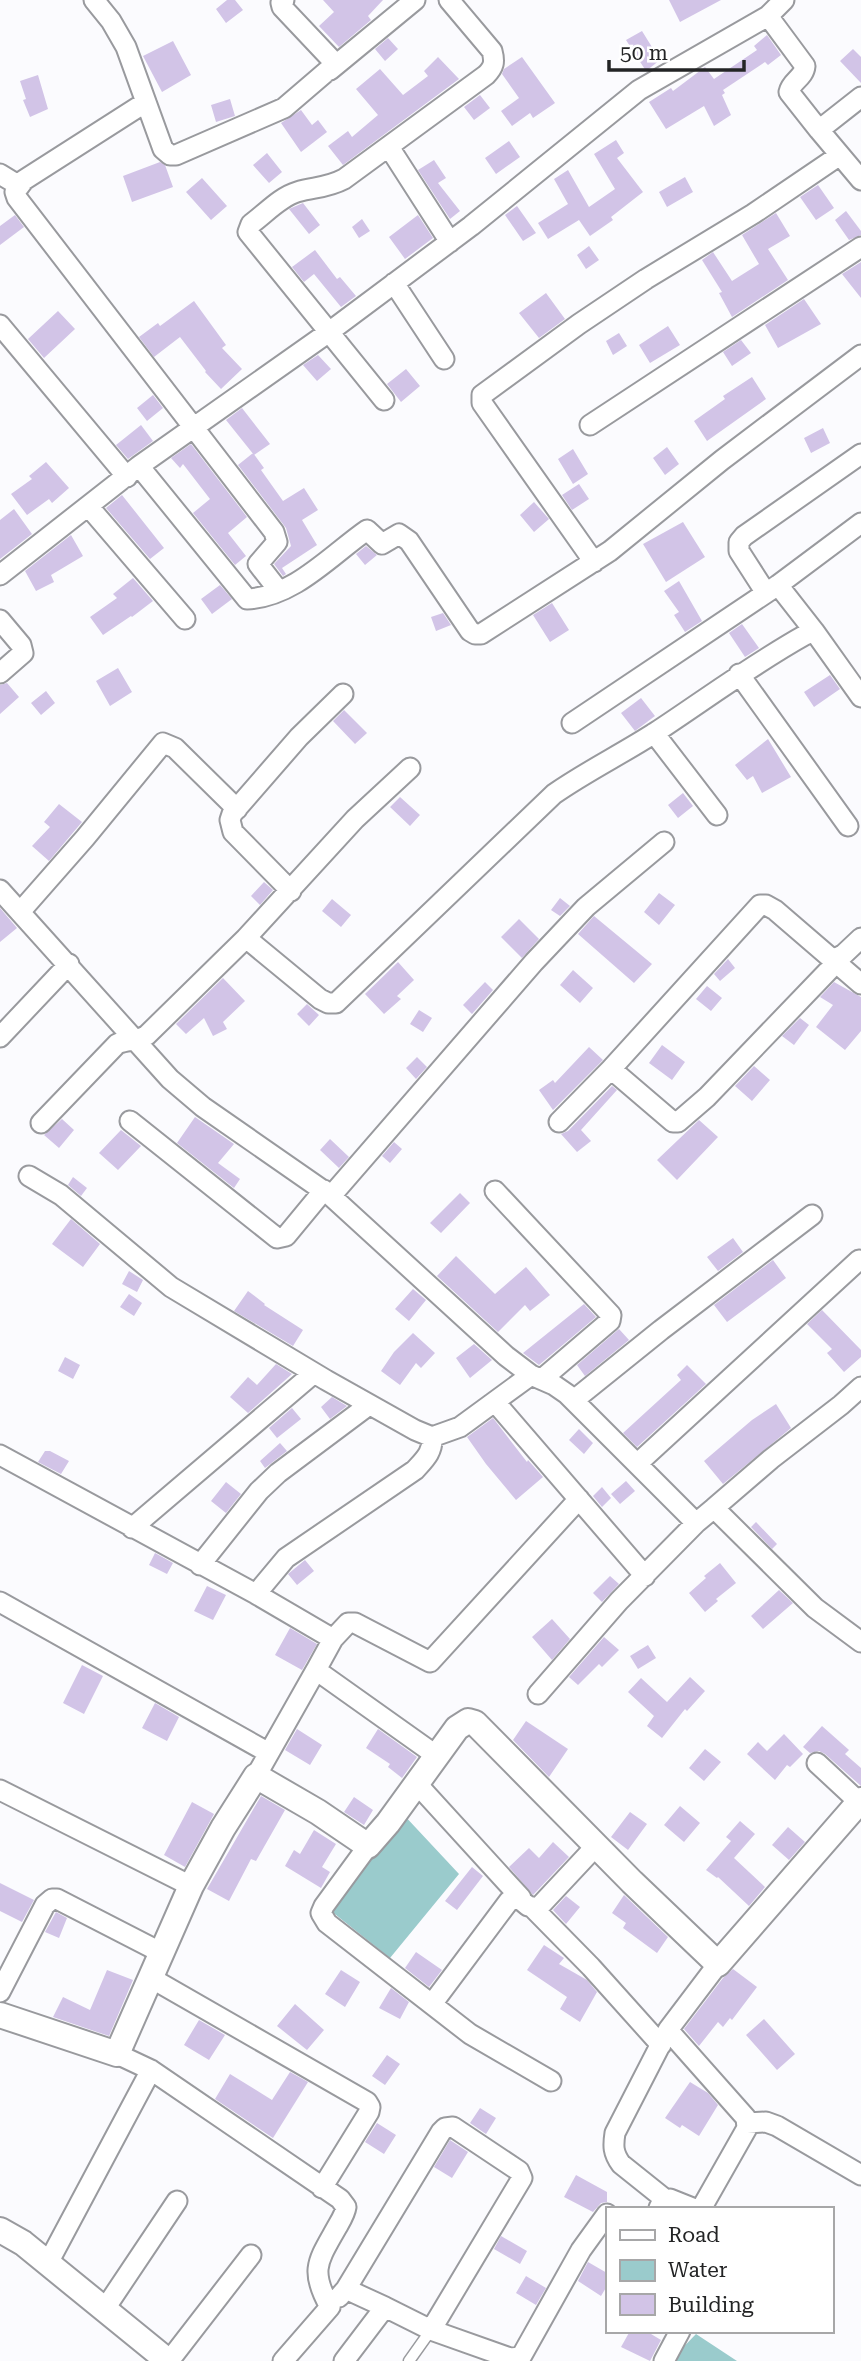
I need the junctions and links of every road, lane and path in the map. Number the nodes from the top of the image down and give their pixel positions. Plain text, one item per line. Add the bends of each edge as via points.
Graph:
1 (94, 0) edge
2 (284, 0) edge
3 (415, 0) edge
4 (449, 0) edge
5 (784, 0) edge
6 (768, 16) junction
7 (330, 69) junction
8 (861, 97) edge
9 (146, 102) junction
10 (819, 130) junction
11 (389, 147) junction
12 (840, 155) junction
13 (0, 174) edge
14 (861, 180) edge
15 (18, 185) junction
16 (450, 242) junction
17 (861, 247) edge
18 (394, 283) junction
19 (0, 326) edge
20 (329, 332) junction
21 (861, 355) edge
22 (444, 359) dead end
23 (384, 400) dead end
24 (590, 425) dead end
25 (194, 427) junction
26 (861, 454) edge
27 (133, 471) junction
28 (89, 507) junction
29 (861, 523) edge
30 (594, 562) junction
31 (0, 575) edge
32 (772, 589) junction
33 (279, 591) junction
34 (185, 619) dead end
35 (0, 620) edge
36 (814, 631) junction
37 (0, 673) edge
38 (739, 674) junction
39 (342, 694) dead end
40 (861, 697) edge
41 (572, 723) dead end
42 (654, 733) junction
43 (410, 768) dead end
44 (237, 809) junction
45 (718, 815) dead end
46 (848, 825) dead end
47 (664, 842) dead end
48 (0, 890) edge
49 (291, 891) junction
50 (20, 912) junction
51 (861, 937) edge
52 (246, 938) junction
53 (833, 960) junction
54 (69, 964) junction
55 (861, 984) edge
56 (0, 1037) edge
57 (135, 1040) junction
58 (611, 1069) junction
59 (130, 1121) dead end
60 (559, 1122) dead end
61 (41, 1123) dead end
62 (29, 1176) dead end
63 (495, 1191) dead end
64 (328, 1193) junction
65 (812, 1215) dead end
66 (859, 1261) dead end
67 (314, 1373) junction
68 (536, 1377) junction
69 (861, 1387) edge
70 (574, 1400) junction
71 (495, 1402) junction
72 (369, 1405) junction
73 (432, 1437) junction
74 (0, 1455) edge
75 (637, 1464) junction
76 (579, 1499) junction
77 (714, 1508) junction
78 (696, 1523) junction
79 (132, 1528) junction
80 (200, 1565) junction
81 (645, 1576) junction
82 (257, 1594) junction
83 (0, 1602) edge
84 (333, 1639) junction
85 (861, 1642) edge
86 (316, 1670) junction
87 (538, 1694) dead end
88 (269, 1753) junction
89 (437, 1756) junction
90 (817, 1763) dead end
91 (256, 1776) junction
92 (417, 1784) junction
93 (0, 1790) edge
94 (860, 1801) edge
95 (368, 1846) junction
96 (596, 1846) junction
97 (191, 1885) junction
98 (527, 1903) junction
99 (162, 1953) junction
100 (719, 1964) junction
101 (151, 1978) junction
102 (0, 1992) edge
103 (432, 2004) junction
104 (0, 2015) edge
105 (664, 2037) junction
106 (117, 2054) junction
107 (152, 2070) junction
108 (551, 2081) dead end
109 (747, 2123) junction
110 (861, 2175) edge
111 (323, 2188) junction
112 (177, 2201) dead end
113 (662, 2205) edge
114 (690, 2207) edge
115 (702, 2207) edge
116 (606, 2215) edge
117 (0, 2230) edge
118 (251, 2255) dead end
119 (48, 2263) junction
120 (346, 2289) junction
121 (330, 2307) junction
122 (385, 2307) junction
123 (104, 2309) junction
124 (431, 2330) junction
125 (679, 2333) edge
126 (169, 2361) edge
127 (283, 2361) edge
128 (344, 2361) edge
129 (409, 2361) edge
130 (664, 2361) edge

1 - 9 street via 126,47
2 - 7 street via 282,8 333,63
3 - 7 street
4 - 11 street via 492,51 493,68
5 - 6 street
6 - 10 street via 805,66 789,92
6 - 16 street via 639,90
7 - 9 street via 284,108 176,155 163,149
8 - 10 street
9 - 15 street
10 - 12 street
11 - 16 street
11 - 20 street via 330,187 288,197 249,226 248,232
12 - 14 street
12 - 30 street via 590,316 482,395 482,403
13 - 15 street
15 - 25 street via 17,198
16 - 18 street
17 - 24 street
18 - 20 street
18 - 22 street
19 - 27 street
20 - 23 street
20 - 25 street
21 - 30 street
25 - 27 street
25 - 33 street via 274,532 277,542 258,564
26 - 32 street via 739,542 739,551
27 - 28 street
27 - 33 street via 244,597
28 - 31 street
28 - 34 street
29 - 32 street
30 - 33 street via 475,635 409,541 399,534 382,544 367,530
32 - 36 street
32 - 41 street
35 - 37 street via 23,653
36 - 38 street
36 - 40 street
38 - 42 street
38 - 46 street
39 - 44 street
42 - 45 street
42 - 52 street via 554,794 337,1003 320,999
43 - 49 street via 355,819
44 - 49 street via 230,820 233,832
44 - 50 street via 175,748 163,743
47 - 64 street via 586,908 534,962
48 - 50 street
49 - 52 street
50 - 54 street
51 - 53 street
52 - 57 street via 147,1035
53 - 55 street
53 - 58 street via 707,1097 678,1122
53 - 58 street via 775,910 760,905
54 - 56 street
54 - 57 street
57 - 61 street via 117,1044
57 - 64 street via 203,1107
58 - 60 street
59 - 64 street via 277,1238 286,1236
62 - 67 street via 61,1195 171,1287
63 - 68 street via 611,1315 610,1321
64 - 68 street via 506,1356
65 - 70 street
66 - 75 street
67 - 72 street
67 - 79 street
68 - 70 street
68 - 71 street
69 - 77 street
70 - 75 street
71 - 73 street via 460,1427
71 - 76 street
72 - 73 street
72 - 80 street via 278,1473
73 - 82 street via 429,1456 415,1470 286,1558
74 - 79 street
75 - 78 street
76 - 81 street
76 - 84 street via 430,1662 355,1623 348,1623
77 - 78 street
77 - 85 street via 815,1608
78 - 81 street
79 - 80 street
80 - 82 street
81 - 87 street
82 - 84 street
83 - 88 street
84 - 86 street
86 - 88 street
86 - 89 street
88 - 91 street
89 - 92 street
89 - 96 street via 461,1724 475,1723
90 - 94 street
91 - 95 street
91 - 97 street
92 - 95 street
92 - 98 street
93 - 97 street
94 - 100 street
95 - 103 street via 321,1913 327,1923
96 - 98 street via 542,1905
96 - 100 street
97 - 99 street
98 - 103 street via 513,1897 509,1901
98 - 105 street
99 - 101 street
99 - 102 street via 52,1899
100 - 105 street
101 - 106 street
101 - 111 street via 367,2102 369,2112
103 - 108 street via 470,2034
104 - 106 street
105 - 109 street via 742,2111
105 - 113 street via 615,2133 613,2147 615,2157
106 - 107 street
107 - 111 street
107 - 119 street
109 - 110 street via 777,2126
109 - 115 street
111 - 121 street via 346,2207 318,2266 319,2288
112 - 123 street
113 - 114 street via 670,2199
116 - 124 street via 581,2250 522,2357 510,2358
117 - 119 street
118 - 126 street
119 - 123 street
120 - 121 street
120 - 122 street
120 - 124 street via 441,2132 453,2127 519,2171 522,2178
121 - 127 street
122 - 124 street
122 - 128 street
123 - 126 street
124 - 129 lane
125 - 130 street

